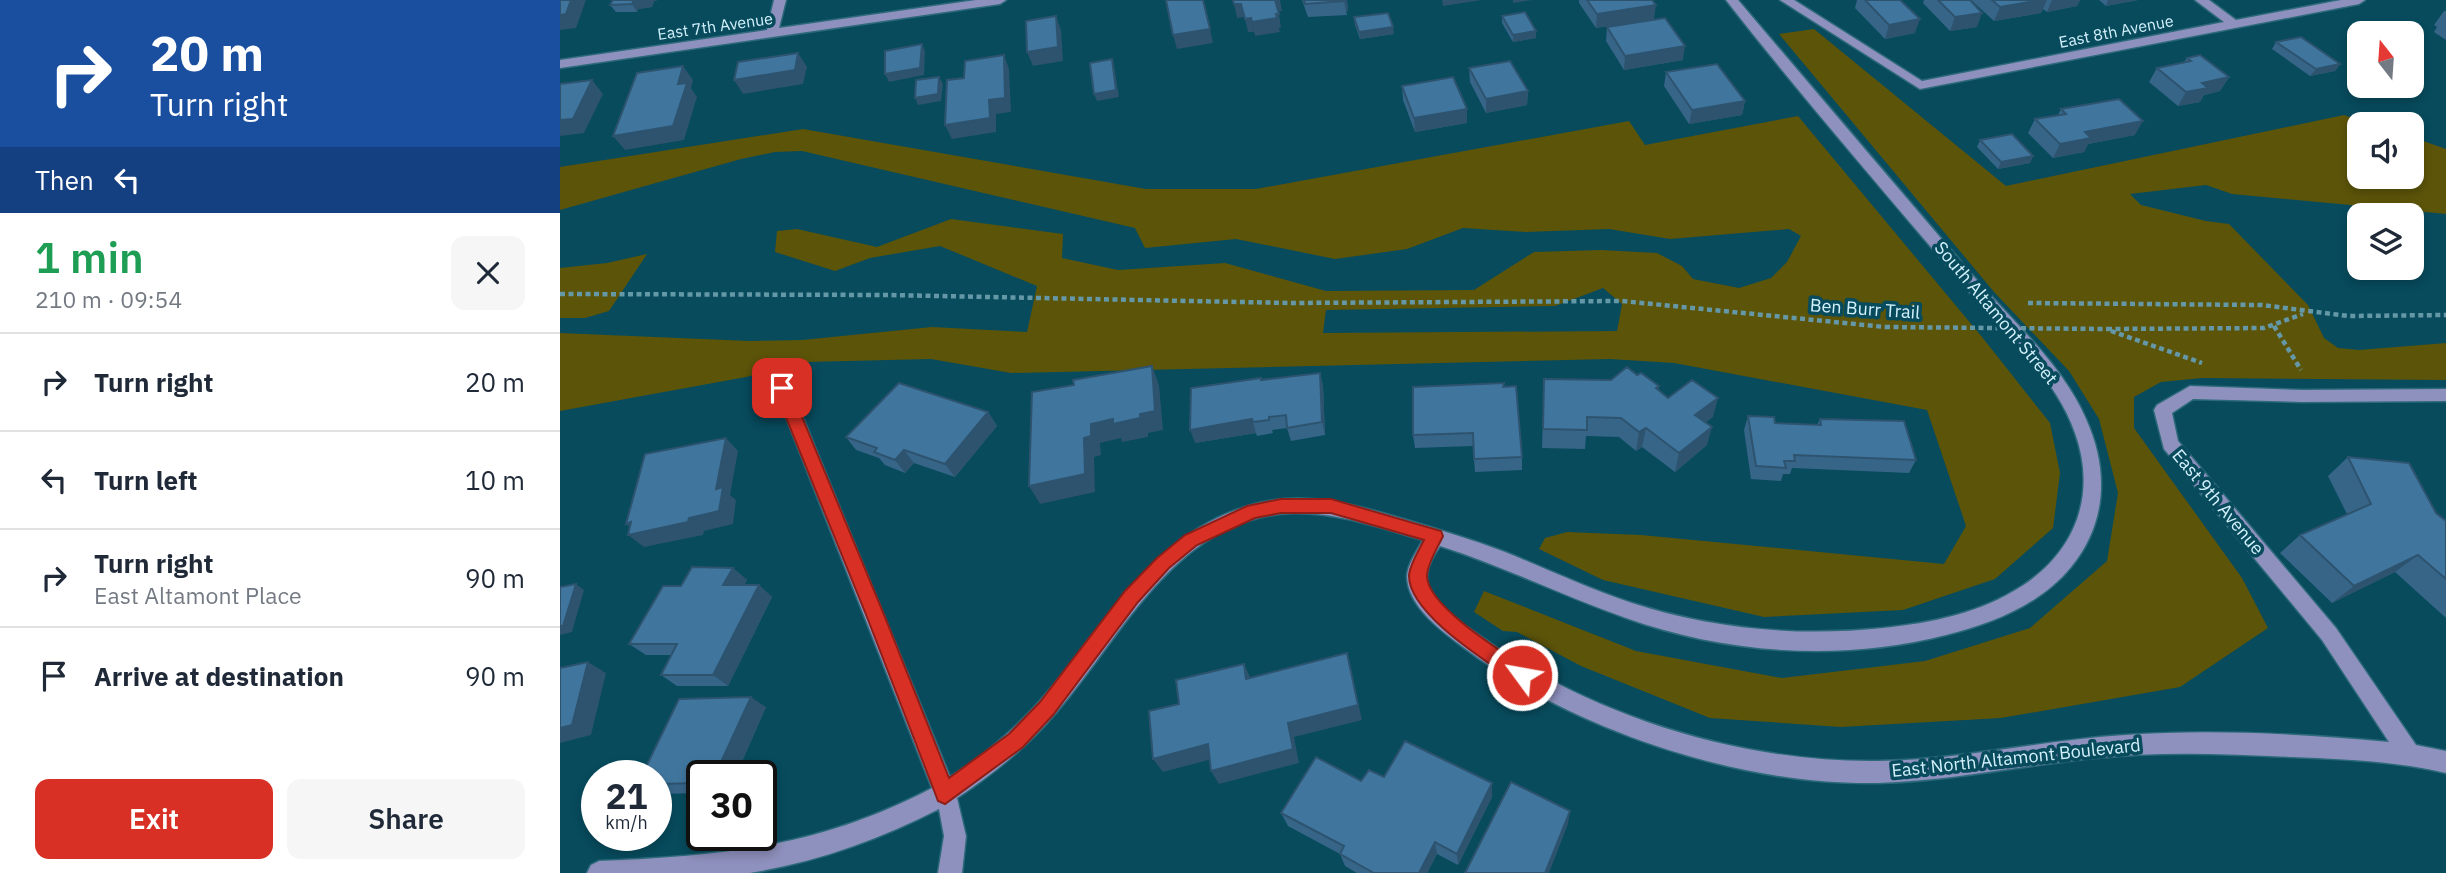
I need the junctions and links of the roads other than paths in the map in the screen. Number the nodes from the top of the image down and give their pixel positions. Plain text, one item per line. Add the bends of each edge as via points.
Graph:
1 (780, 0) edge
2 (1000, 0) edge
3 (1732, 0) edge
4 (1786, 0) edge
5 (2201, 0) edge
6 (2359, 0) edge
7 (2234, 24) junction
8 (772, 34) junction
9 (560, 64) edge
10 (775, 369) dead end
11 (2446, 395) edge
12 (1435, 536) junction
13 (2408, 752) junction
14 (2446, 762) edge
15 (945, 793) junction
16 (599, 873) edge
17 (950, 873) edge

1 - 8 street
2 - 8 street, East 7th Avenue
3 - 12 street, South Altamont Street via 2038,358 2072,407 2084,432 2095,490 2093,511 2072,553 2046,580 2006,606 1971,619 1875,639 1785,641 1640,615
4 - 7 street, East 8th Avenue via 1920,85
5 - 7 street
6 - 7 street, East 8th Avenue
8 - 9 street, East 7th Avenue
10 - 15 street
11 - 13 street, East 9th Avenue via 2190,393 2163,410 2170,444 2329,634
12 - 13 street, East North Altamont Boulevard via 1418,573 1419,590 1483,651 1522,675 1628,725 1749,760 1875,772 1949,768 2073,749 2206,741
12 - 15 street via 1349,510 1308,504 1252,511 1191,540 1131,597 1016,741
13 - 14 street, East North Altamont Boulevard
15 - 16 street via 854,836 808,850 730,865
15 - 17 street via 955,836

